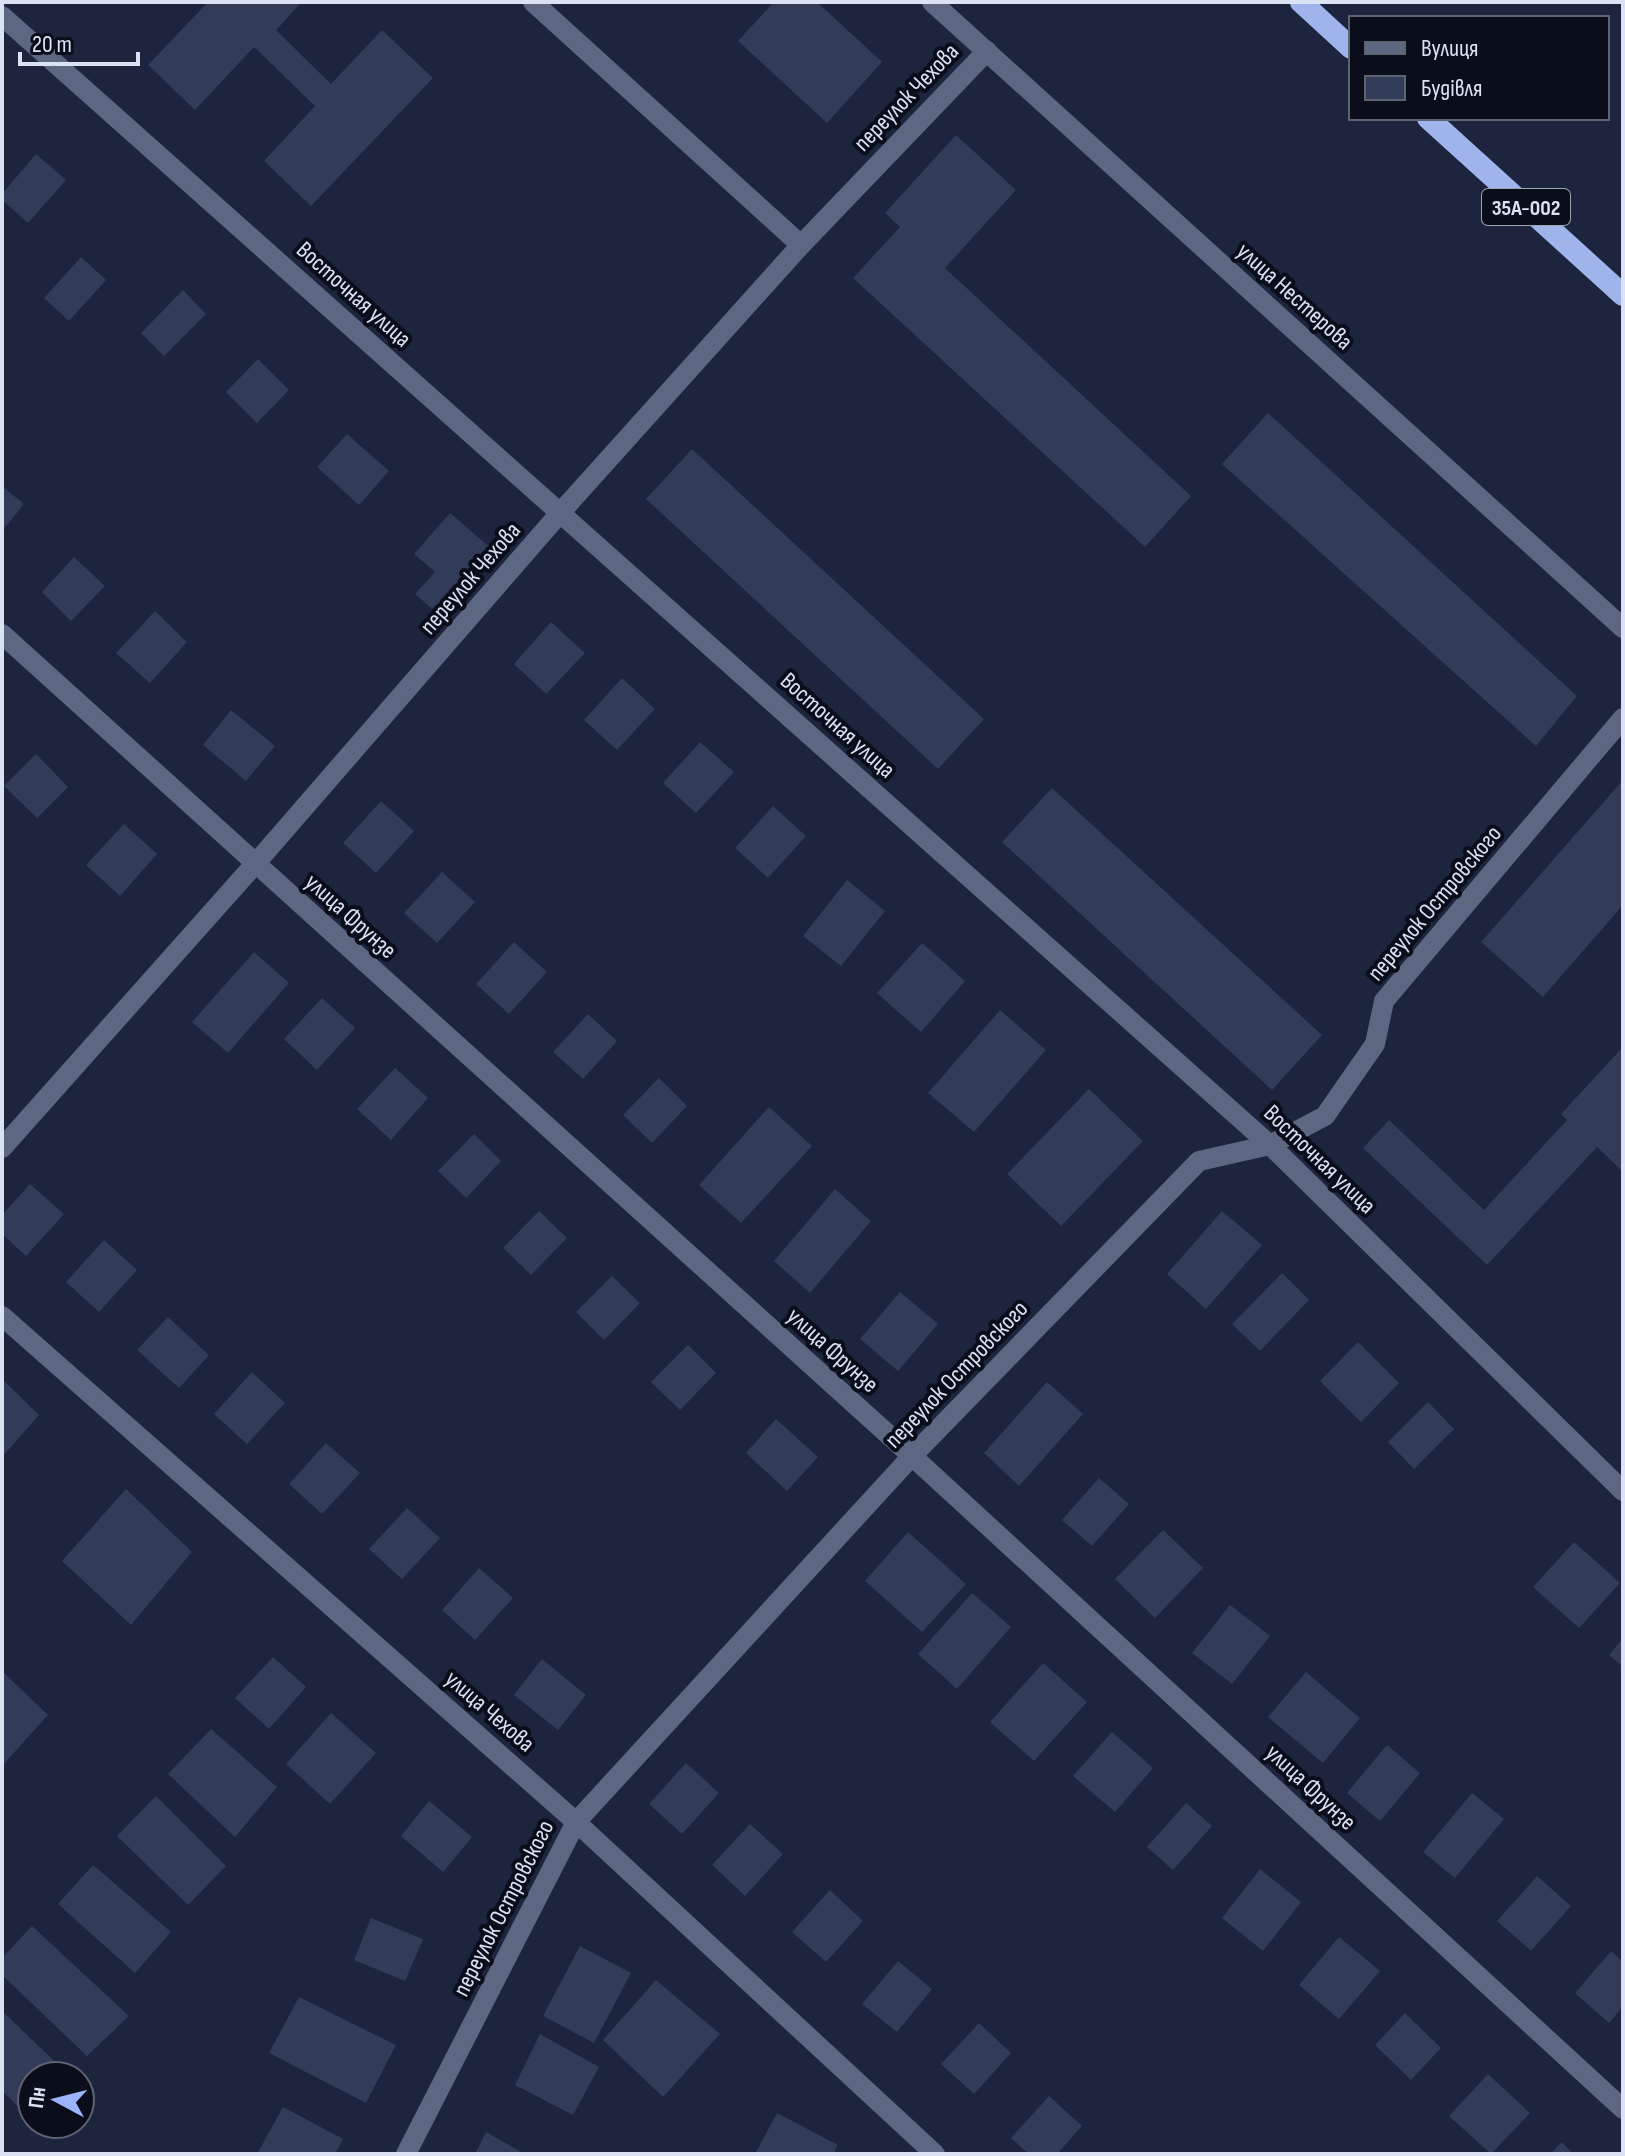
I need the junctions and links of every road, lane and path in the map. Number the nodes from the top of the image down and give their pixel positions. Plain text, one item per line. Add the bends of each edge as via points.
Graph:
1 (533, 2) edge
2 (932, 2) edge
3 (1301, 2) edge
4 (2, 16) edge
5 (1349, 46) edge
6 (987, 51) junction
7 (1430, 120) edge
8 (801, 245) junction
9 (1623, 295) edge
10 (560, 513) junction
11 (1623, 628) edge
12 (2, 634) edge
13 (1623, 718) edge
14 (255, 864) junction
15 (1270, 1145) junction
16 (2, 1148) edge
17 (2, 1316) edge
18 (912, 1456) junction
19 (1623, 1491) edge
20 (576, 1822) junction
21 (1623, 2109) edge
22 (927, 2151) edge
23 (406, 2154) edge

1 - 8 street
2 - 6 street, улица Нестерова
3 - 5 highway
4 - 10 street, Восточная улица
6 - 8 street, переулок Чехова
6 - 11 street, улица Нестерова
7 - 9 highway, 35А-002
8 - 10 street, переулок Чехова
10 - 14 street, переулок Чехова
10 - 15 street, Восточная улица
12 - 14 street, улица Фрунзе
13 - 15 street, переулок Островского via 1384,1001 1375,1044 1325,1116
14 - 16 street, переулок Чехова
14 - 18 street, улица Фрунзе
15 - 18 street, переулок Островского via 1199,1161
15 - 19 street, Восточная улица
17 - 20 street, улица Чехова
18 - 20 street, переулок Островского
18 - 21 street, улица Фрунзе
20 - 22 street, улица Чехова
20 - 23 street, переулок Островского

